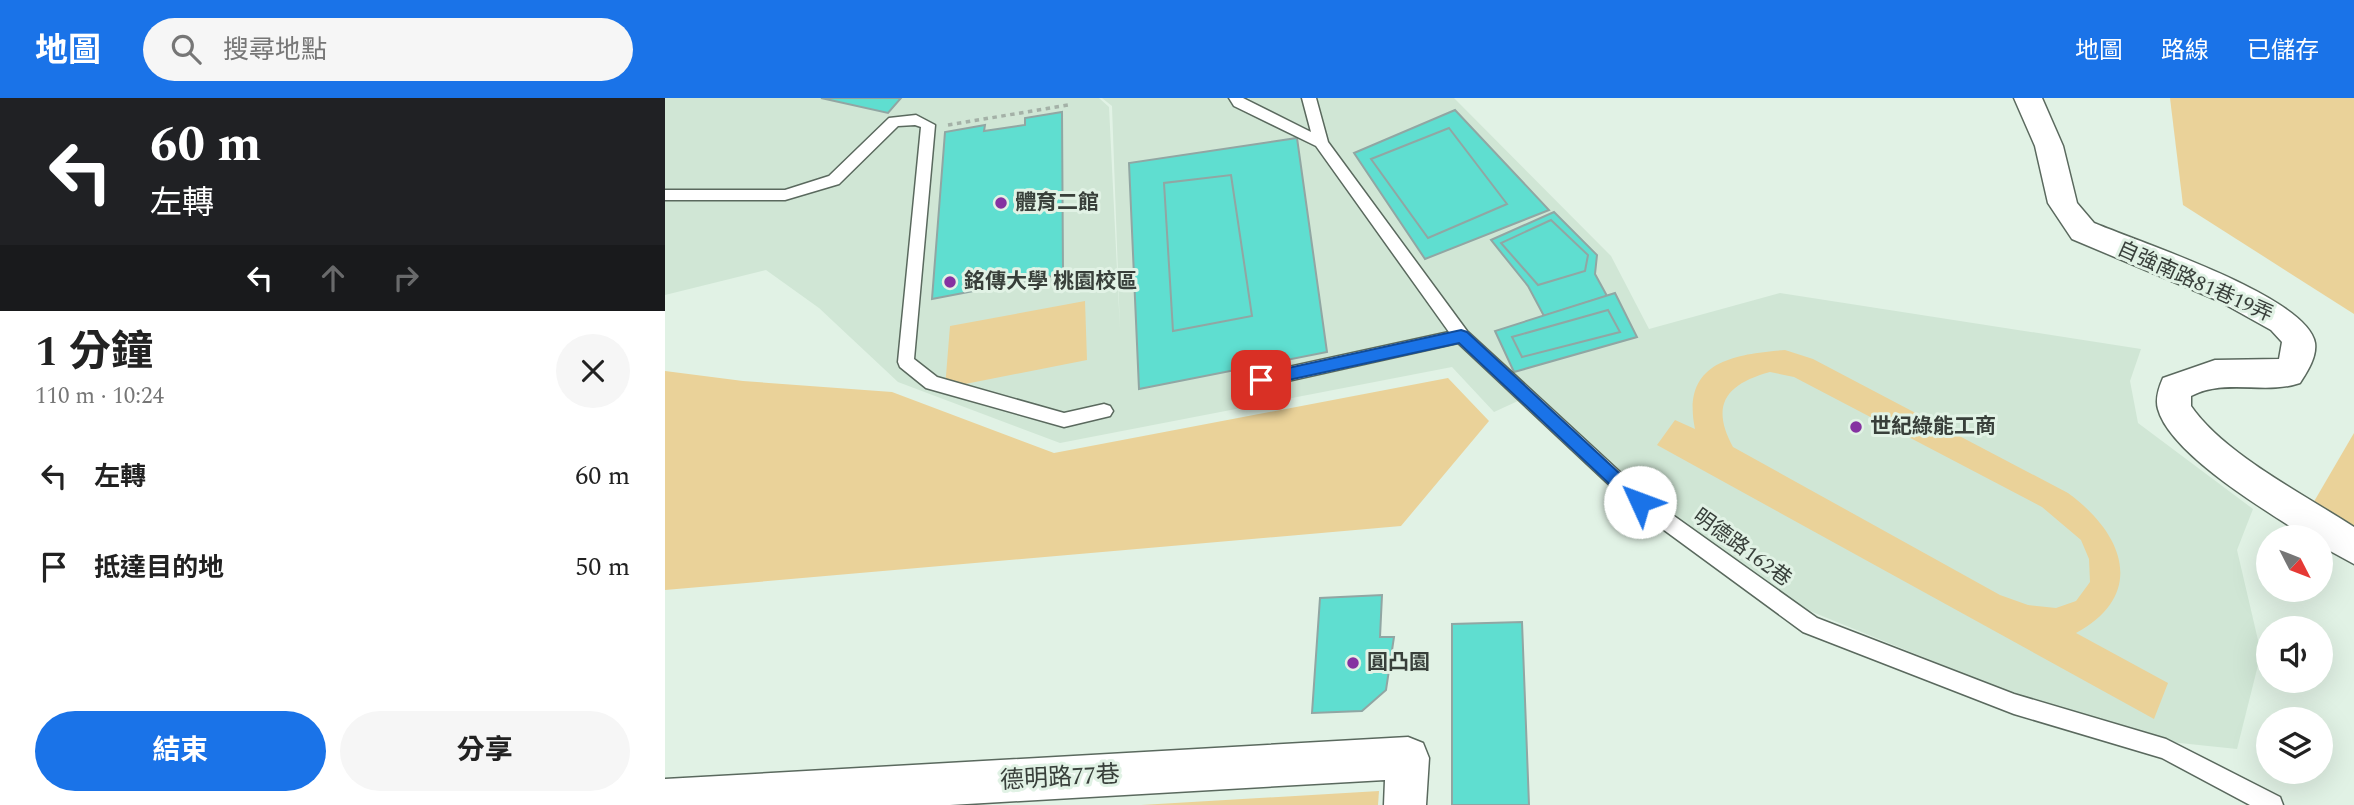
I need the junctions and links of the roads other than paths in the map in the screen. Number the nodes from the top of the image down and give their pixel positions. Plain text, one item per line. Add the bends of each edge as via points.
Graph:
1 (1236, 98) edge
2 (1309, 98) edge
3 (2028, 98) edge
4 (1321, 144) junction
5 (665, 195) edge
6 (1461, 336) junction
7 (1261, 380) dead end
8 (1104, 411) dead end
9 (2354, 548) edge
10 (975, 794) edge
11 (665, 800) edge
12 (1405, 805) edge
13 (2273, 805) edge

1 - 4 lane
2 - 4 lane, 明德路162巷
3 - 9 street, 自強南路81巷19弄 via 2051,153 2057,193 2066,214 2083,231 2251,303 2295,333 2300,347 2288,373 2224,372 2190,379 2175,388 2174,409 2194,435 2226,462
4 - 6 lane, 明德路162巷
5 - 8 lane via 785,195 834,180 894,121 916,120 928,125 906,362 932,383 1064,420
6 - 7 lane
6 - 13 lane, 明德路162巷 via 1640,502 1810,625 2014,705 2166,749
10 - 11 street, 德明路77巷
10 - 12 street, 德明路77巷 via 1408,758

